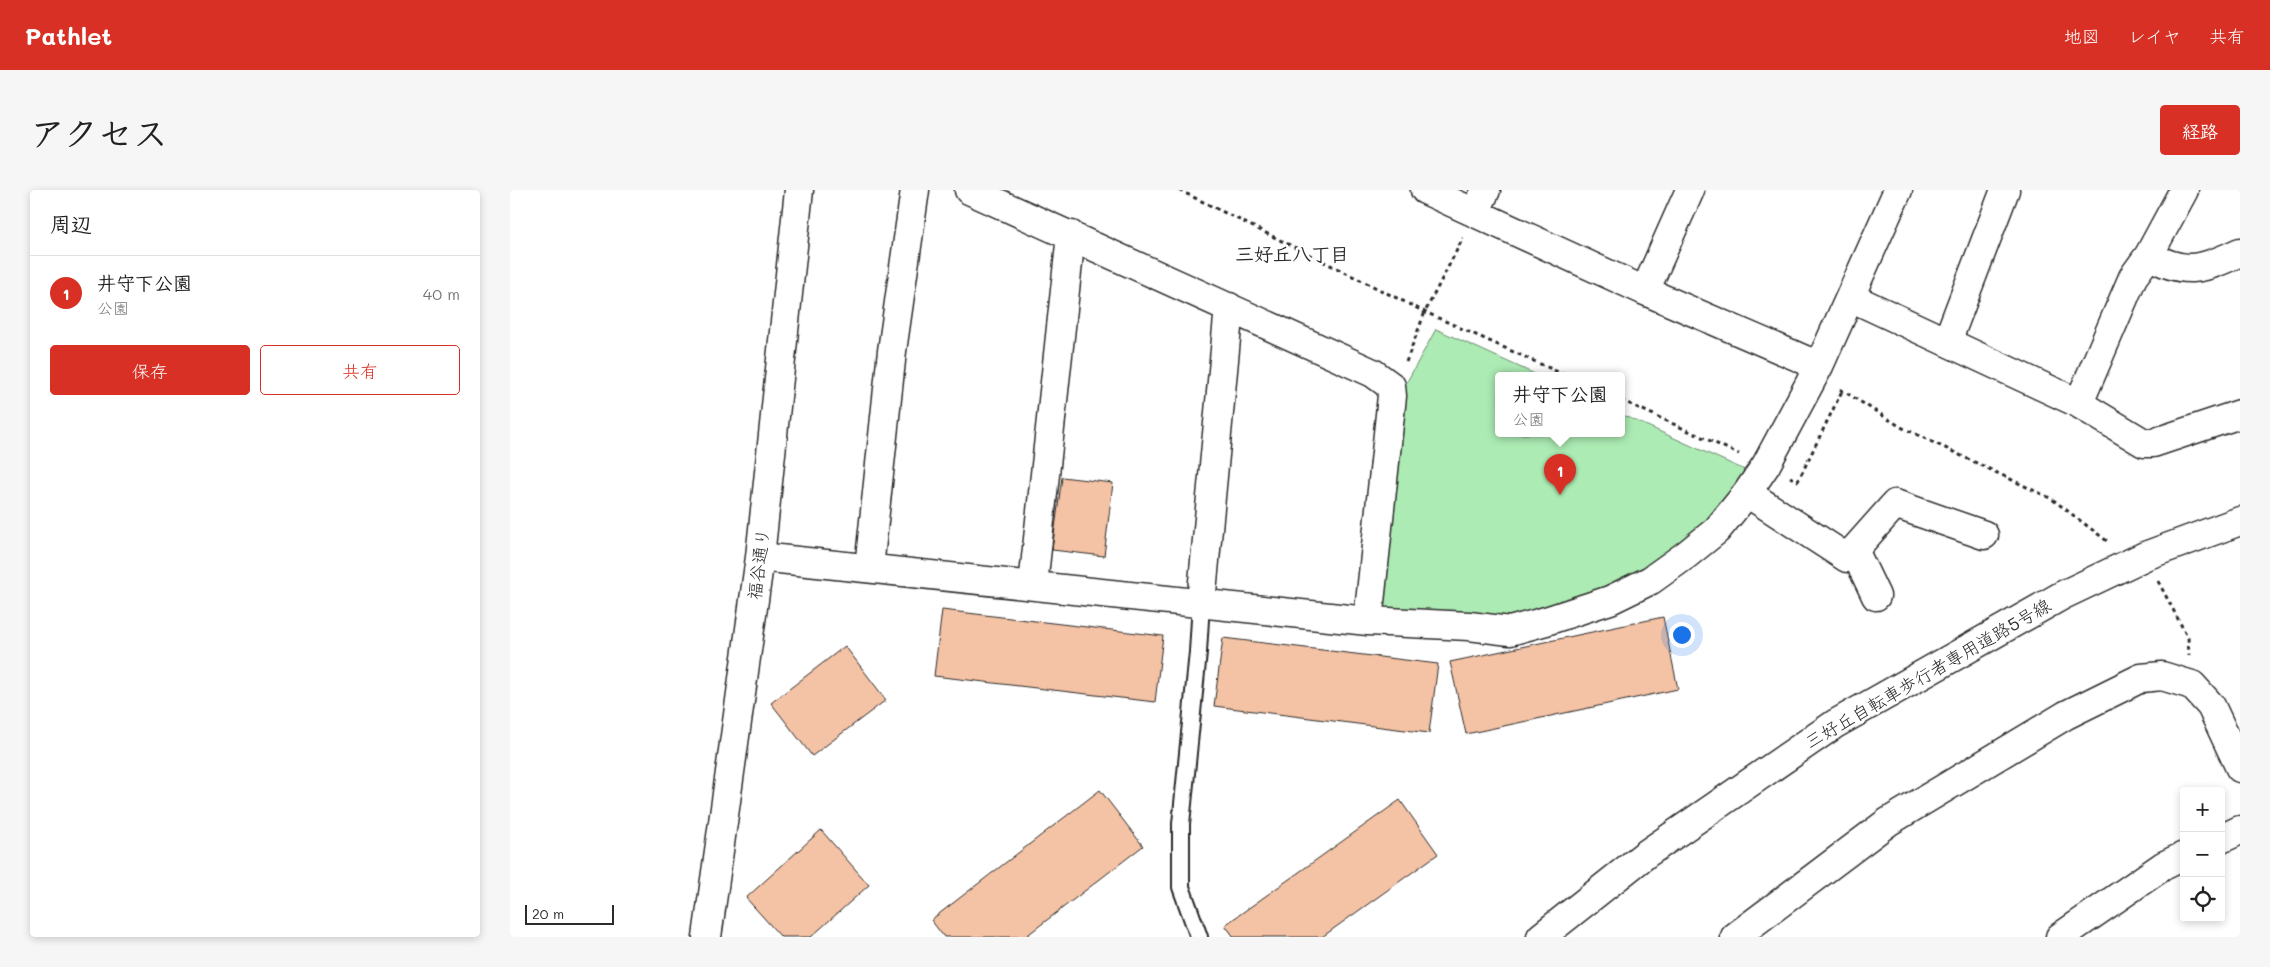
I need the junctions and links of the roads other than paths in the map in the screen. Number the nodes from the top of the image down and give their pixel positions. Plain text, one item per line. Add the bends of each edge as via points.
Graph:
1 (799, 190) edge
2 (915, 190) edge
3 (969, 190) edge
4 (1425, 190) edge
5 (1690, 190) edge
6 (1898, 190) edge
7 (2005, 190) edge
8 (2184, 190) edge
9 (1481, 202) edge
10 (1071, 235) junction
11 (2240, 252) edge
12 (2149, 255) junction
13 (1645, 291) junction
14 (1850, 298) junction
15 (1229, 308) junction
16 (1947, 342) junction
17 (1819, 366) junction
18 (2079, 403) junction
19 (2240, 414) edge
20 (1747, 493) junction
21 (2240, 521) edge
22 (1984, 535) dead end
23 (1854, 550) junction
24 (760, 556) junction
25 (869, 568) junction
26 (1033, 585) junction
27 (1876, 596) dead end
28 (1201, 602) junction
29 (1368, 621) junction
30 (2240, 768) edge
31 (2240, 830) edge
32 (2225, 837) edge
33 (2180, 858) edge
34 (707, 937) edge
35 (1199, 937) edge
36 (1541, 937) edge
37 (1735, 937) edge
38 (2060, 937) edge

1 - 24 street, 福谷通り
2 - 25 street via 892,351
3 - 10 street
4 - 9 street
5 - 13 street
6 - 14 street
7 - 16 street
8 - 12 street
9 - 13 street
10 - 15 street
10 - 26 street
11 - 12 street via 2207,267 2192,268 2167,266
12 - 18 street via 2133,276
13 - 17 street
14 - 16 street
14 - 17 street
15 - 28 street
15 - 29 street via 1373,373 1390,386 1392,396
16 - 18 street
17 - 20 street via 1766,465
18 - 19 street via 2144,443 2153,443
20 - 23 street via 1847,558
20 - 29 street via 1716,530 1686,555 1652,580 1610,600 1510,630
21 - 36 street, 三好丘自転車歩行者専用道路5号線 via 2145,556 2063,595 1835,724 1646,854
22 - 23 street via 1895,504
23 - 27 street
24 - 25 street
24 - 34 street, 福谷通り
25 - 26 street
26 - 28 street
28 - 29 street
28 - 35 lane via 1180,824 1181,887
30 - 37 street via 2211,706 2192,685 2162,676 2141,678 2066,715 1888,822
31 - 32 street
33 - 38 street via 2163,866

